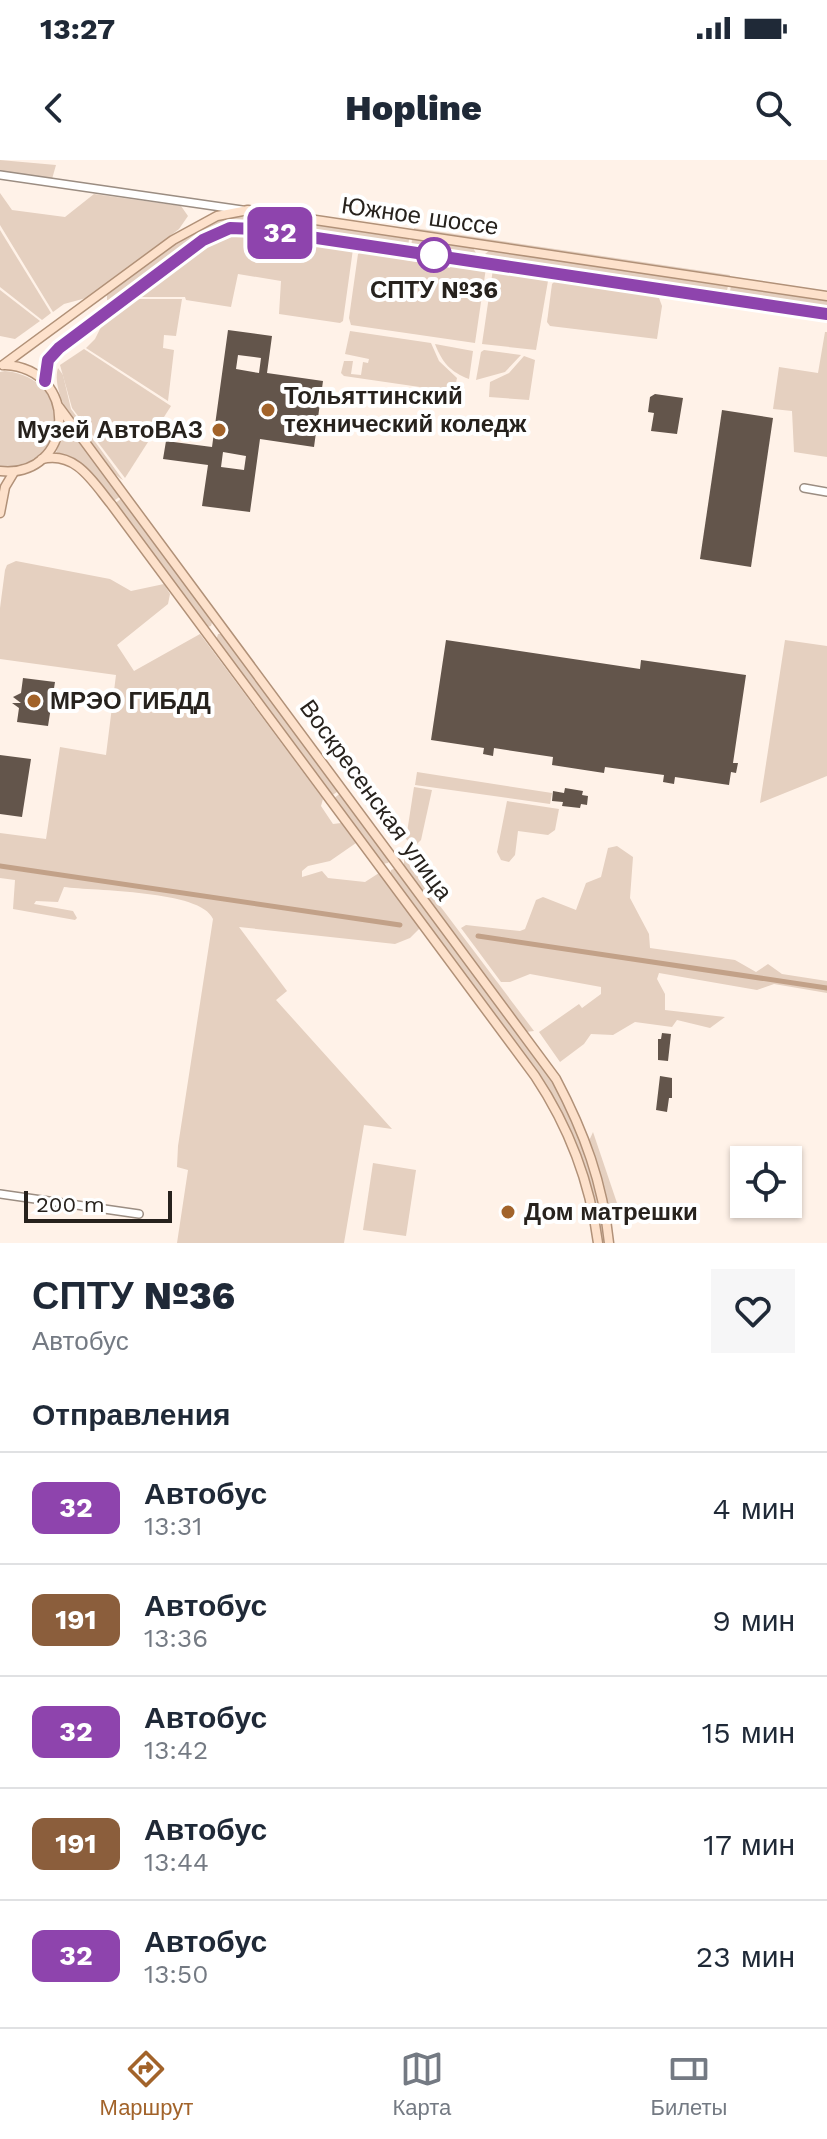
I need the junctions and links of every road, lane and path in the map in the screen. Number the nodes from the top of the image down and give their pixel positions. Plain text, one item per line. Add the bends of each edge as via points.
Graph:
1 (0, 175) edge
2 (248, 210) junction
3 (472, 244) junction
4 (488, 246) junction
5 (468, 260) junction
6 (486, 263) junction
7 (104, 291) junction
8 (827, 296) edge
9 (115, 304) junction
10 (827, 314) edge
11 (2, 365) edge
12 (45, 381) junction
13 (59, 407) junction
14 (42, 459) junction
15 (4, 473) edge
16 (804, 488) dead end
17 (827, 492) edge
18 (0, 513) edge
19 (221, 623) junction
20 (207, 634) junction
21 (395, 859) junction
22 (382, 869) junction
23 (0, 1194) edge
24 (139, 1214) dead end
25 (598, 1243) edge
26 (609, 1243) edge

1 - 2 street
2 - 3 main road, Южное шоссе
2 - 7 main road, Южное шоссе via 205,221
3 - 4 main road, Южное шоссе
3 - 5 main road via 477,253
4 - 6 main road via 480,253
4 - 8 main road, Южное шоссе
5 - 6 main road, Южное шоссе
5 - 9 main road, Южное шоссе via 230,228 203,240
6 - 10 main road, Южное шоссе
7 - 9 main road via 106,302
7 - 11 main road, Южное шоссе
9 - 12 main road, Южное шоссе via 51,355
11 - 12 main road via 23,367
12 - 13 main road, Воскресенская улица
13 - 14 main road via 58,434
13 - 19 main road, Воскресенская улица
14 - 15 main road
14 - 20 main road, Воскресенская улица via 64,459 87,474
15 - 18 main road
16 - 17 street
19 - 20 main road
19 - 21 main road, Воскресенская улица
20 - 22 main road, Воскресенская улица
21 - 22 main road
21 - 26 main road, Воскресенская улица via 556,1079 581,1126 598,1176
22 - 25 main road, Воскресенская улица via 556,1109 582,1173
23 - 24 street

